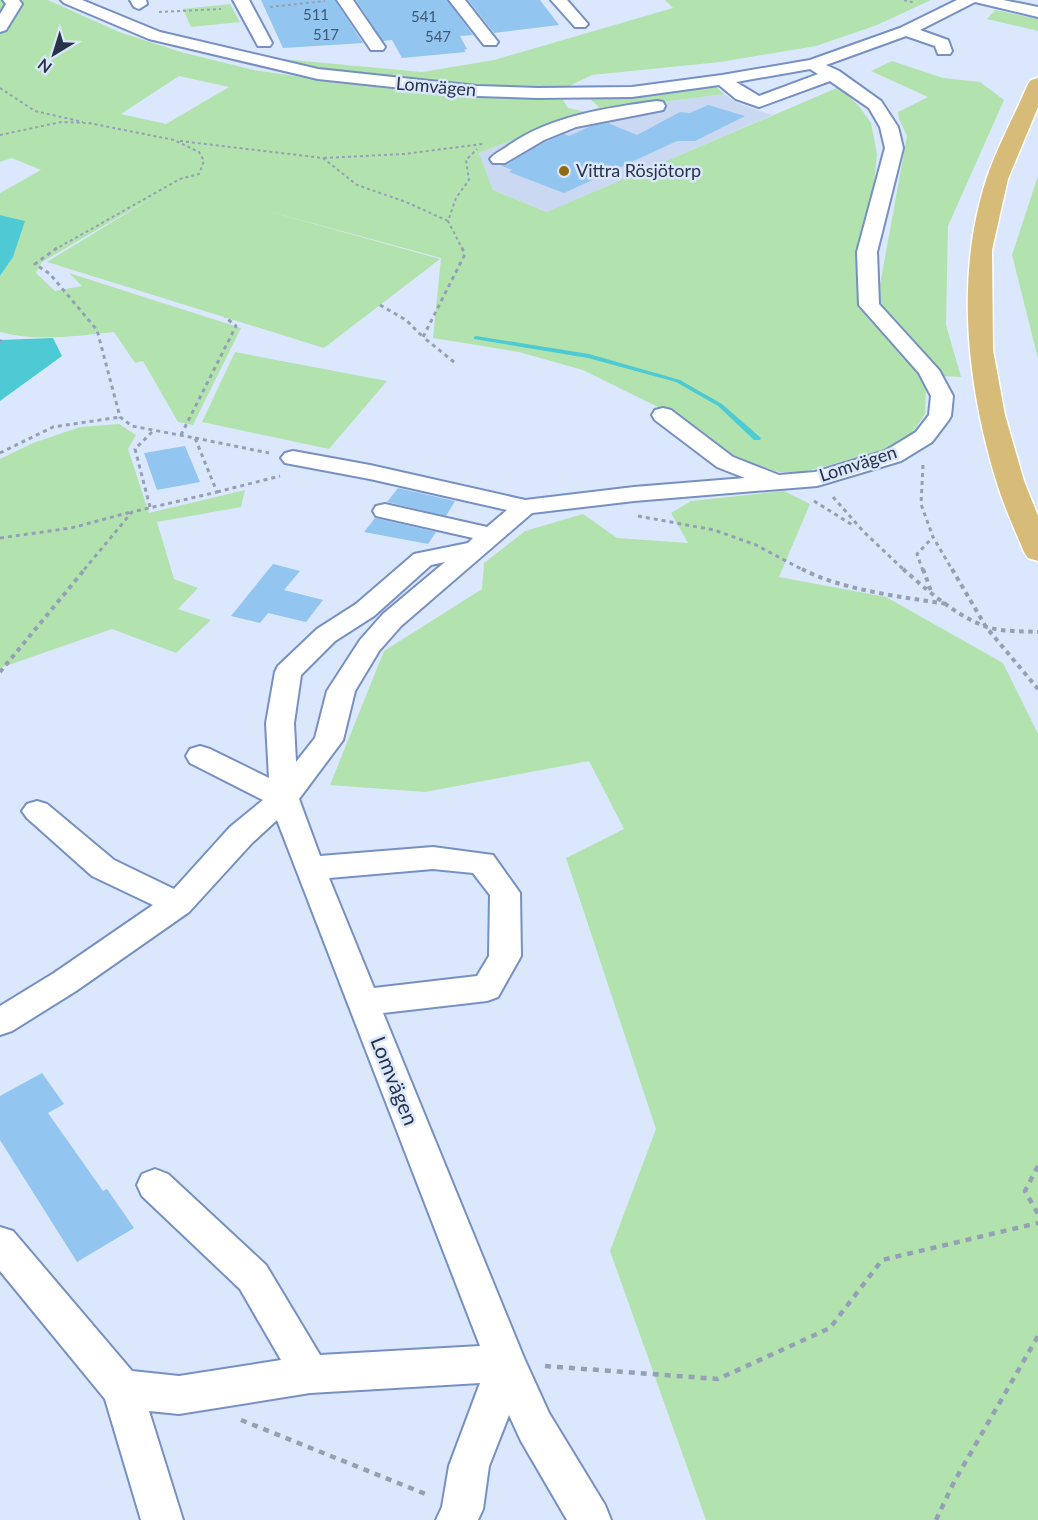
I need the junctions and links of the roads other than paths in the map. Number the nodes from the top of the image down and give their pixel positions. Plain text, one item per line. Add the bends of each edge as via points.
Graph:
1 (11, 0) edge
2 (69, 0) edge
3 (241, 0) edge
4 (345, 0) edge
5 (457, 0) edge
6 (559, 0) edge
7 (969, 0) edge
8 (981, 0) edge
9 (1038, 12) edge
10 (580, 24) dead end
11 (0, 27) edge
12 (906, 31) junction
13 (490, 42) dead end
14 (264, 43) dead end
15 (377, 47) dead end
16 (944, 51) dead end
17 (813, 64) junction
18 (833, 74) junction
19 (722, 80) junction
20 (1038, 84) edge
21 (742, 95) junction
22 (719, 98) dead end
23 (671, 104) dead end
24 (499, 159) dead end
25 (663, 415) dead end
26 (294, 458) road end
27 (777, 482) junction
28 (525, 507) junction
29 (385, 511) dead end
30 (485, 542) junction
31 (1038, 552) edge
32 (379, 615) junction
33 (200, 756) dead end
34 (284, 798) junction
35 (37, 811) dead end
36 (310, 868) junction
37 (178, 904) junction
38 (363, 1002) junction
39 (0, 1022) edge
40 (155, 1185) dead end
41 (0, 1243) edge
42 (506, 1363) junction
43 (310, 1374) junction
44 (123, 1389) junction
45 (460, 1514) edge
46 (162, 1520) edge
47 (590, 1520) edge

1 - 11 street via 14,4
2 - 19 street, Lomvägen via 155,36 318,74 392,84 580,93 632,92
3 - 14 street
4 - 15 street
5 - 13 street
6 - 10 street
7 - 12 street, Lomvägen
8 - 9 street
12 - 16 street via 942,43
12 - 17 street, Lomvägen
17 - 18 street, Lomvägen
17 - 19 street, Lomvägen
18 - 21 street via 759,102
18 - 27 street, Lomvägen via 875,105 889,127 894,148 867,252 869,305 928,370 942,396 940,416 924,437 893,456 817,479
19 - 21 street
20 - 31 main road via 997,179 981,250 981,350 1004,459
21 - 22 street
23 - 24 street via 566,125
25 - 27 street via 725,462
26 - 28 street, Lomvägen
27 - 28 street, Lomvägen
28 - 30 street
29 - 30 street
30 - 32 street via 423,559
32 - 34 street via 369,646 341,691 329,740
32 - 34 street, Lomvägen via 326,635 288,672 280,723
33 - 34 street
34 - 36 street, Lomvägen
34 - 37 street via 241,836
35 - 37 street via 103,868
36 - 38 street, Lomvägen
36 - 38 street via 433,858 482,863 505,893 504,956 487,988
37 - 39 street
38 - 42 street, Lomvägen
40 - 43 street via 254,1277
41 - 44 street
42 - 43 street
42 - 45 street via 470,1466
42 - 47 street, Lomvägen via 535,1427
43 - 44 street via 179,1395
44 - 46 street

